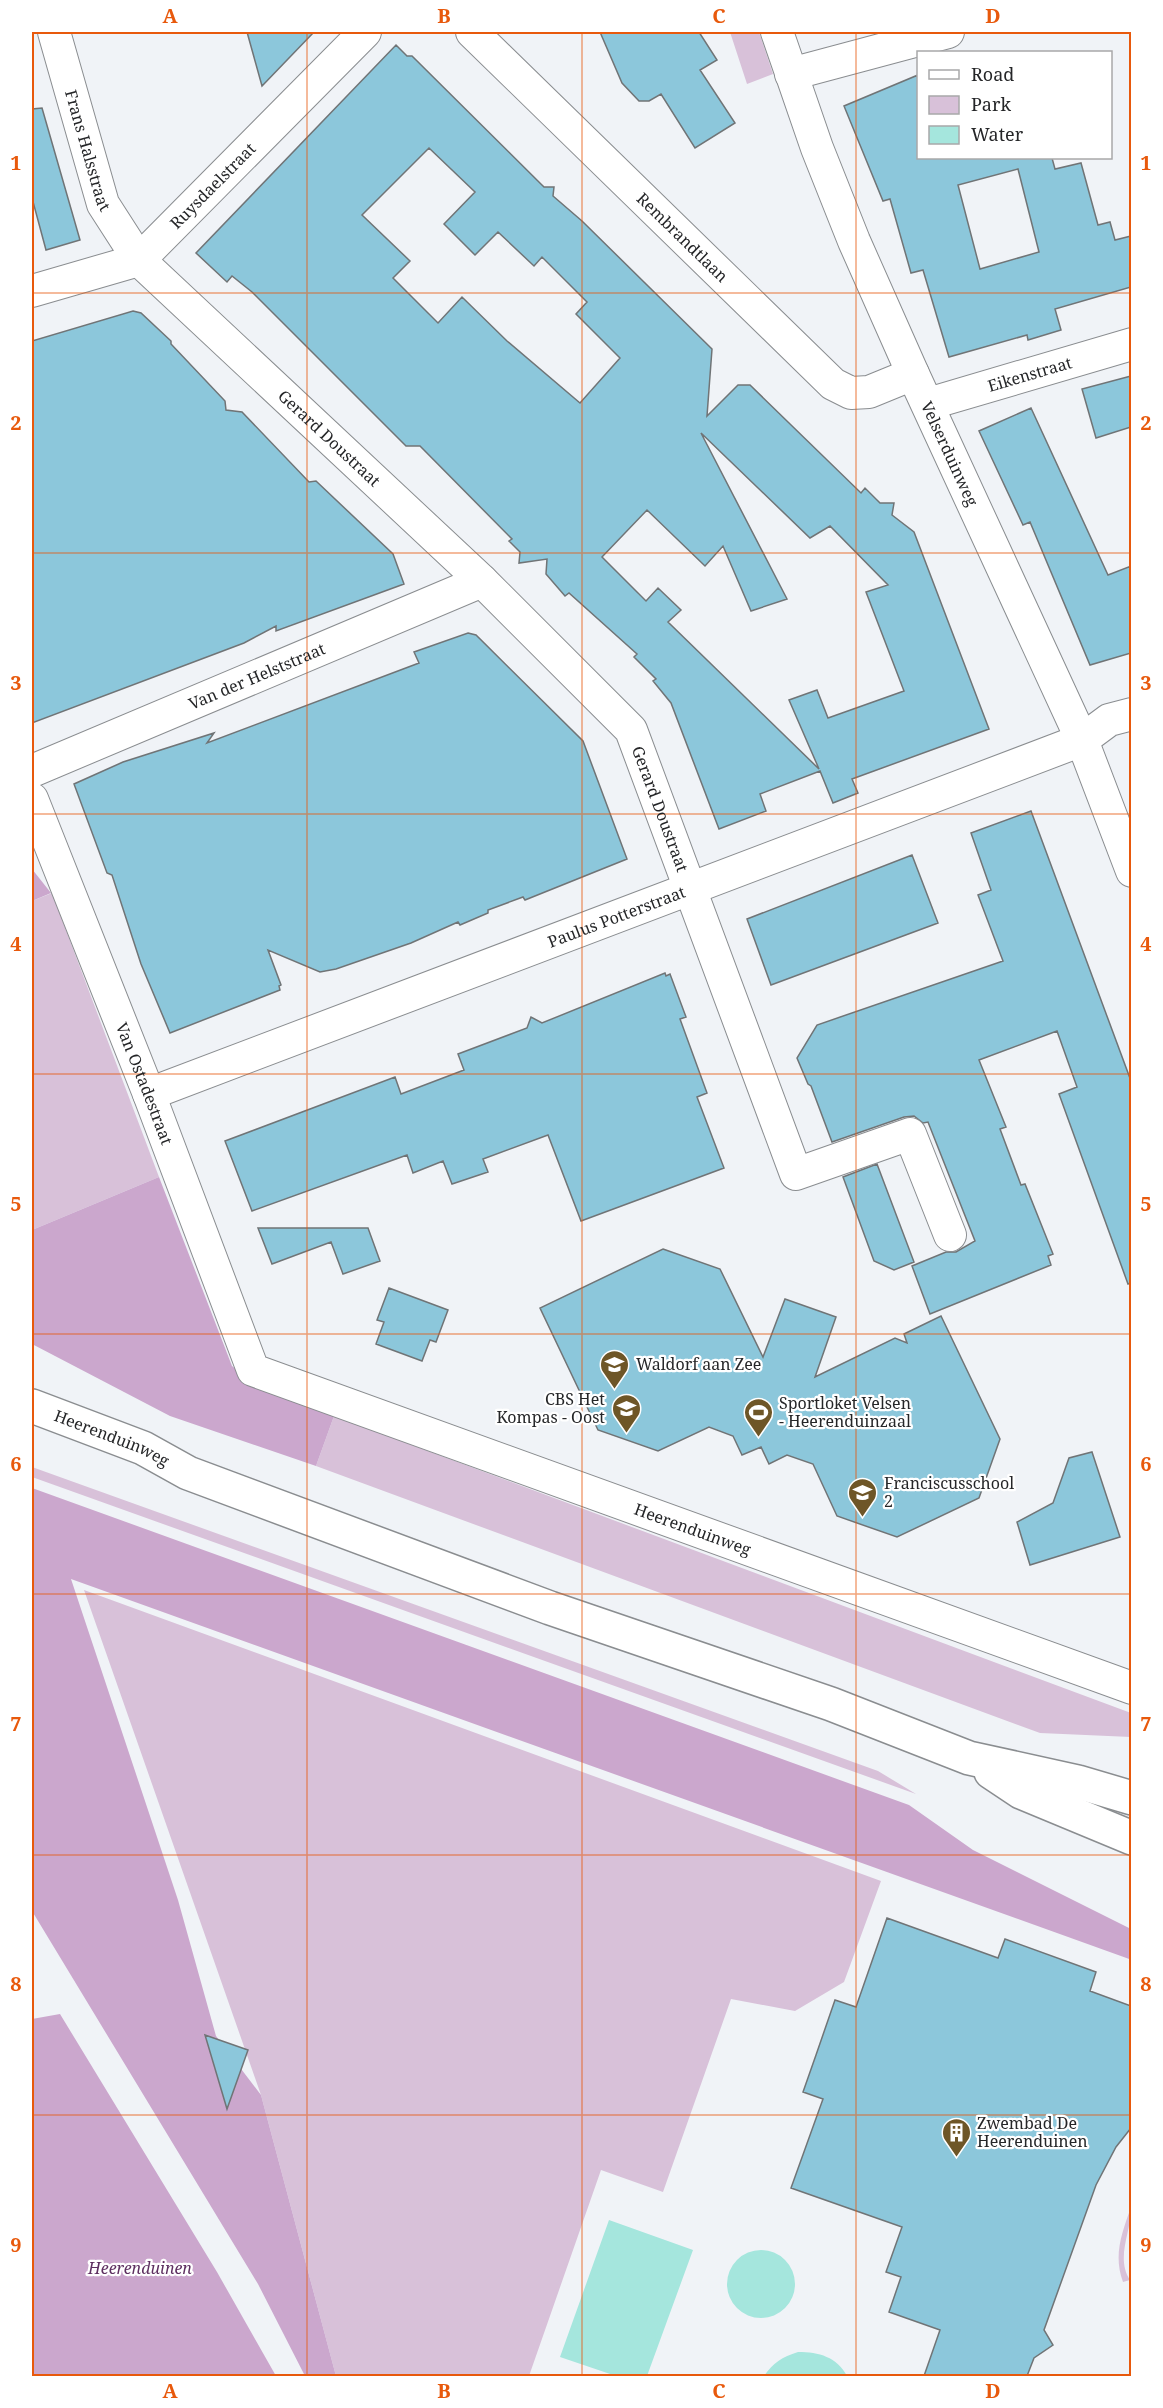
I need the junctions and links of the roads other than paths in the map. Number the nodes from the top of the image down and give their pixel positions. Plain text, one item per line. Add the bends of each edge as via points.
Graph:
1 (54, 32) edge
2 (365, 32) edge
3 (472, 32) edge
4 (777, 32) edge
5 (948, 32) edge
6 (791, 74) junction
7 (139, 260) junction
8 (32, 291) edge
9 (1131, 344) edge
10 (913, 374) junction
11 (928, 404) junction
12 (482, 581) junction
13 (1131, 714) edge
14 (1082, 740) junction
15 (32, 771) edge
16 (32, 799) edge
17 (1131, 871) edge
18 (689, 888) junction
19 (149, 1094) junction
20 (950, 1235) dead end
21 (253, 1370) joint
22 (32, 1406) edge
23 (32, 1426) edge
24 (188, 1473) junction
25 (1131, 1688) edge
26 (969, 1758) junction
27 (1131, 1798) edge
28 (1131, 1838) edge

1 - 7 street, Frans Halsstraat via 104,204
2 - 7 street, Ruysdaelstraat
3 - 10 street, Rembrandtlaan via 833,384 851,393 869,392
4 - 6 street, Velserduinweg
5 - 6 street
6 - 10 street, Velserduinweg via 855,241
7 - 8 street, Ruysdaelstraat
7 - 12 street, Gerard Doustraat
9 - 11 street, Eikenstraat
10 - 11 street, Velserduinweg
11 - 14 street, Velserduinweg
12 - 15 street, Van der Helststraat
12 - 18 street, Gerard Doustraat via 631,730
13 - 14 street, Paulus Potterstraat via 1109,720
14 - 17 street, Velserduinweg
14 - 18 street, Paulus Potterstraat
16 - 19 street, Van Ostadestraat
18 - 19 street, Paulus Potterstraat
18 - 20 street, Gerard Doustraat via 796,1174 910,1134
19 - 21 street, Van Ostadestraat
21 - 25 street, Heerenduinweg
22 - 24 main road, Heerenduinweg via 157,1455
23 - 24 main road, Heerenduinweg via 153,1471
24 - 26 main road, Heerenduinweg via 550,1608 831,1704
26 - 27 main road, Heerenduinweg
26 - 28 main road, Heerenduinweg via 1021,1792

